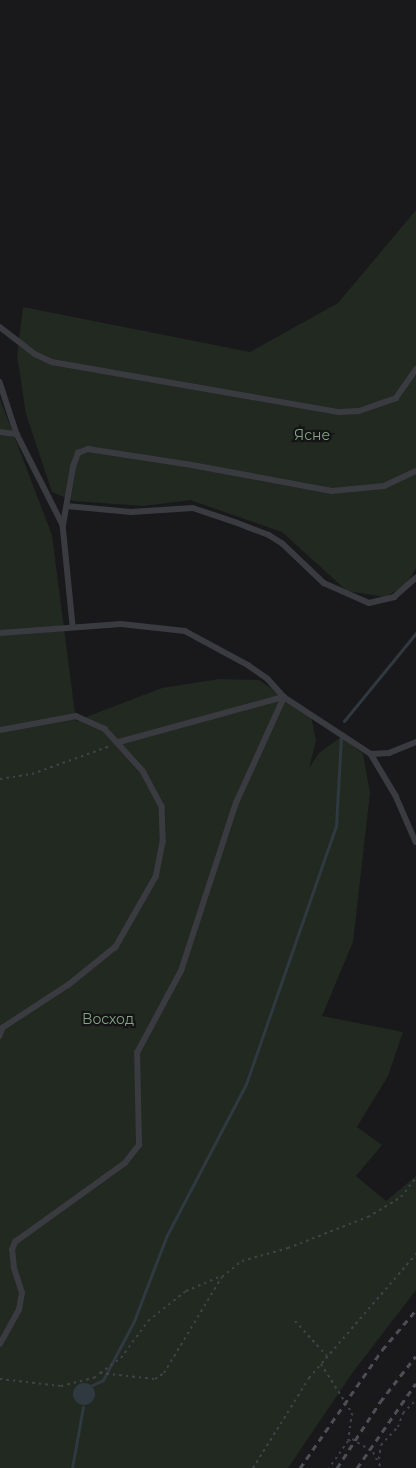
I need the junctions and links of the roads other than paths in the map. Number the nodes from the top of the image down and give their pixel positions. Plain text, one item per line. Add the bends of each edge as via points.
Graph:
1 (0, 327) edge
2 (416, 369) edge
3 (0, 382) edge
4 (0, 432) edge
5 (17, 434) junction
6 (416, 471) edge
7 (67, 506) junction
8 (63, 525) junction
9 (416, 578) edge
10 (72, 626) junction
11 (0, 633) edge
12 (284, 697) junction
13 (0, 730) edge
14 (119, 742) junction
15 (416, 742) edge
16 (371, 754) junction
17 (416, 842) edge
18 (0, 1036) edge
19 (0, 1344) edge

1 - 2 lane via 35,354 52,362 340,412 396,398
3 - 5 lane
4 - 5 lane
5 - 8 lane
6 - 7 lane via 384,486 332,491 88,449 78,454 73,467
7 - 8 lane
7 - 9 lane via 130,512 193,508 269,535 282,543 324,583 369,603 394,597
8 - 10 lane
10 - 11 lane
10 - 12 lane via 120,624 185,631 248,665 268,679
12 - 14 lane
12 - 16 lane
12 - 19 lane via 236,802 181,971 137,1053 139,1145 125,1164 15,1242 12,1250 14,1268 22,1293 19,1310
13 - 14 lane via 76,716 94,721
14 - 18 lane via 143,771 162,806 163,842 156,877 116,947 69,985 3,1028
15 - 16 lane via 389,753
16 - 17 lane via 396,796

